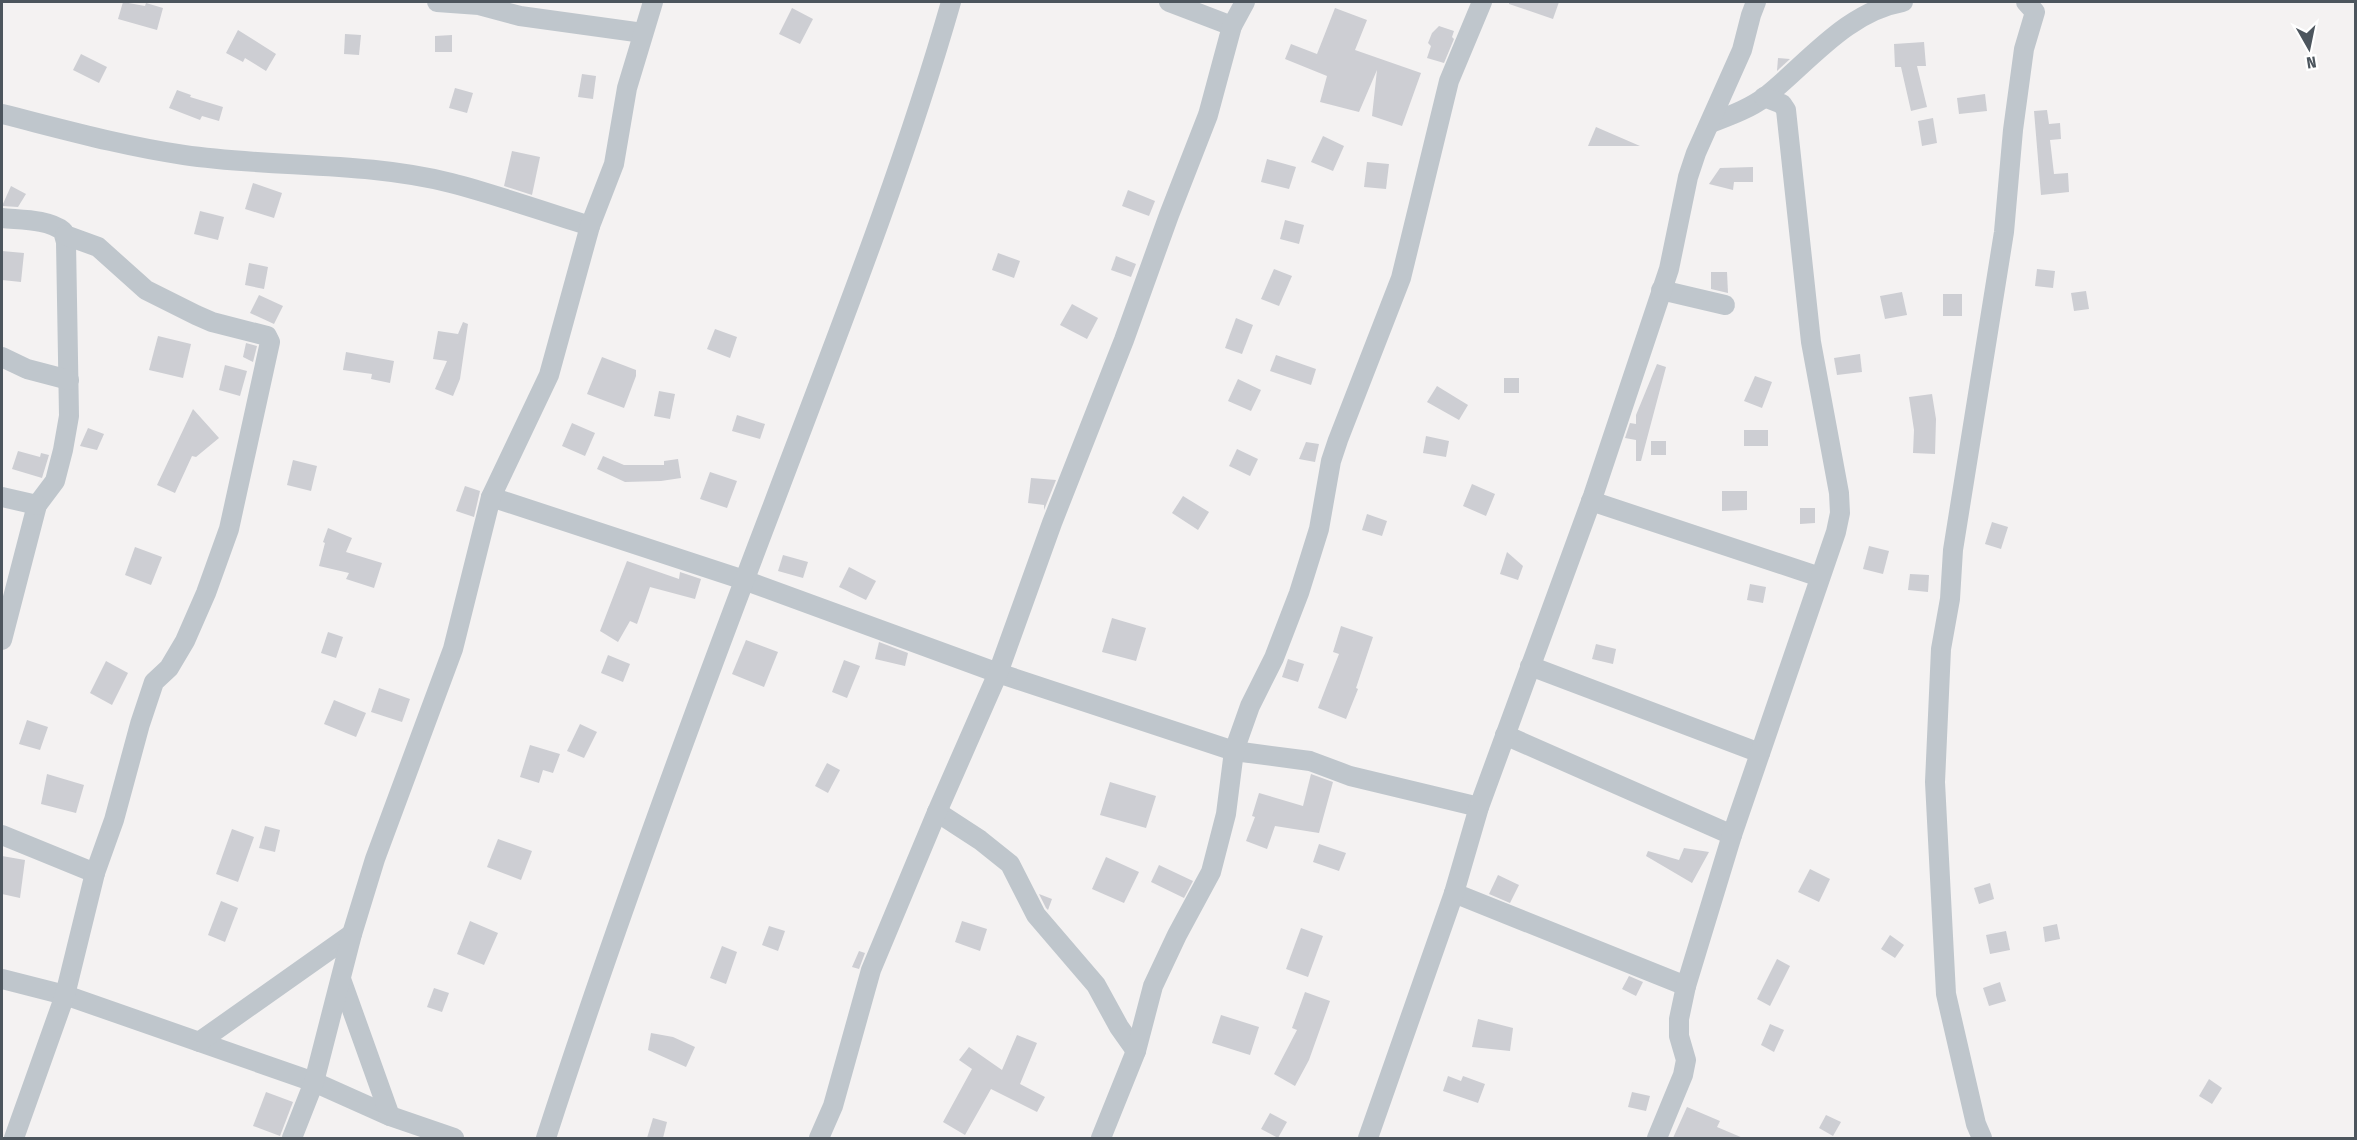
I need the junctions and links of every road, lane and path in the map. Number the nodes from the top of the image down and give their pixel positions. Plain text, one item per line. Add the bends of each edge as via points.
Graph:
1 (437, 2) edge
2 (653, 2) edge
3 (951, 2) edge
4 (1169, 2) edge
5 (1245, 2) edge
6 (1482, 2) edge
7 (1756, 2) edge
8 (1903, 2) edge
9 (2026, 2) edge
10 (1232, 26) junction
11 (643, 33) junction
12 (1764, 97) junction
13 (2, 114) edge
14 (1711, 123) junction
15 (2, 218) edge
16 (590, 226) junction
17 (65, 235) junction
18 (1661, 290) junction
19 (1725, 305) dead end
20 (2, 357) edge
21 (69, 380) junction
22 (491, 496) junction
23 (2, 497) edge
24 (1591, 501) junction
25 (37, 505) junction
26 (1820, 577) junction
27 (744, 580) junction
28 (3, 632) edge
29 (1530, 666) junction
30 (998, 673) junction
31 (1505, 735) junction
32 (1234, 751) junction
33 (1760, 753) junction
34 (1479, 807) junction
35 (937, 812) junction
36 (2, 835) edge
37 (1732, 835) junction
38 (95, 873) junction
39 (1454, 893) junction
40 (352, 934) junction
41 (2, 979) edge
42 (341, 979) junction
43 (1686, 986) junction
44 (65, 995) junction
45 (199, 1042) junction
46 (1136, 1051) junction
47 (314, 1082) junction
48 (390, 1116) junction
49 (14, 1138) edge
50 (292, 1138) edge
51 (454, 1138) edge
52 (546, 1138) edge
53 (819, 1138) edge
54 (1101, 1138) edge
55 (1368, 1138) edge
56 (1657, 1138) edge
57 (1982, 1138) edge

1 - 11 street via 479,5 520,16
2 - 11 street
3 - 27 street via 925,91 867,255
4 - 10 street
5 - 10 street
6 - 32 street via 1449,81 1401,278 1331,461 1319,529 1299,593
7 - 14 street via 1742,50
8 - 12 street via 1888,4 1852,22
9 - 57 street via 2035,12 2024,49 2004,232 1953,550 1941,649 1935,782 1946,994
10 - 30 street via 1208,115
11 - 16 street via 627,88 614,164
12 - 14 street
12 - 26 street via 1786,110 1811,342 1839,493 1840,513
13 - 16 street via 99,139 184,155 379,171 450,183
14 - 18 street via 1688,177
15 - 17 street via 58,227
16 - 22 street via 549,375
17 - 21 street
17 - 38 street via 98,247 146,290 196,315 270,339 229,529 185,641 169,668 154,682
18 - 19 street
18 - 24 street
20 - 21 street via 27,369
21 - 25 street via 69,416 63,450 55,481
22 - 27 street
22 - 40 street via 453,649 375,859
23 - 25 street
24 - 26 street
24 - 29 street
25 - 28 street
26 - 33 street
27 - 30 street
27 - 52 street
29 - 31 street
29 - 33 street
30 - 32 street
30 - 35 street
31 - 34 street
31 - 37 street
32 - 34 street via 1311,761 1350,776
32 - 46 street via 1226,814 1210,872 1153,986
33 - 37 street
34 - 39 street
35 - 46 street via 1010,864 1036,915 1096,985
35 - 53 street via 871,970 833,1106
36 - 38 street
37 - 43 street
38 - 44 street
39 - 43 street
39 - 55 street
40 - 42 street
40 - 45 street
41 - 44 street
42 - 47 street
42 - 48 street
43 - 56 street via 1679,1019 1686,1060
44 - 45 street
44 - 49 street
45 - 47 street
46 - 54 street
47 - 48 street
47 - 50 street
48 - 51 street

